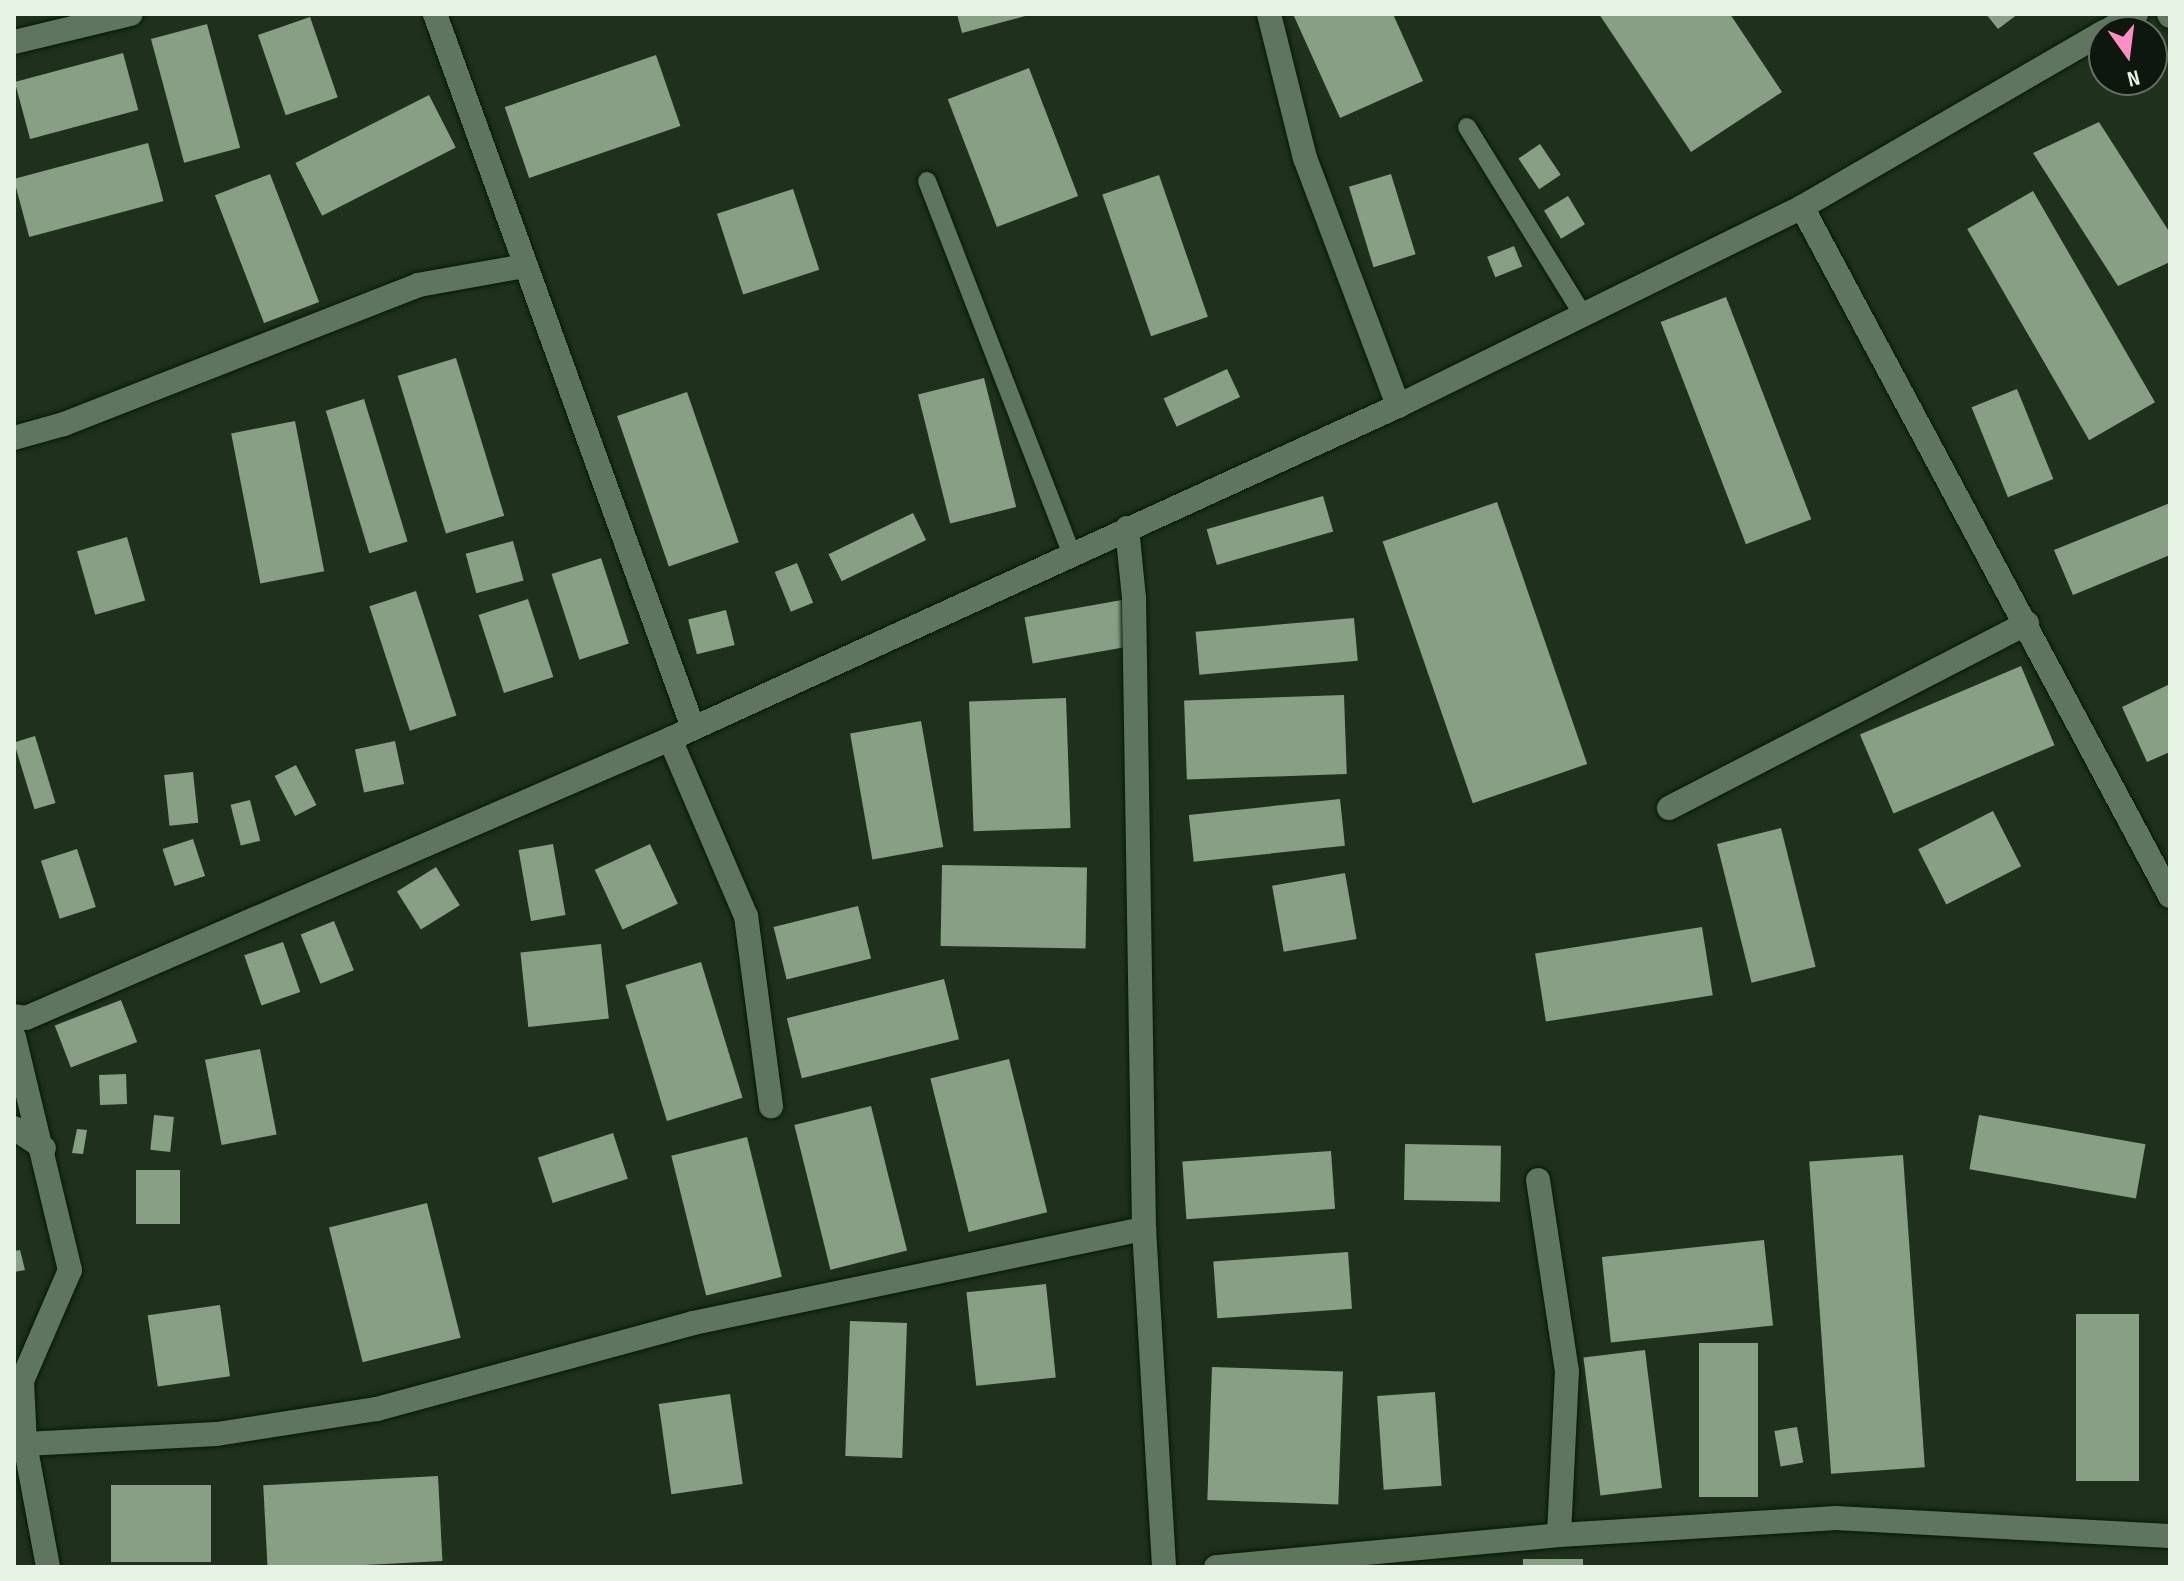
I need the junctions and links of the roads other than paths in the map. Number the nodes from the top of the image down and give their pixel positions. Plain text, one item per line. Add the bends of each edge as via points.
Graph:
1 (131, 14) edge
2 (435, 14) edge
3 (1269, 14) edge
4 (2088, 41) edge
5 (14, 42) edge
6 (1467, 127) dead end
7 (927, 181) dead end
8 (1802, 207) junction
9 (525, 266) junction
10 (1583, 315) junction
11 (1398, 406) junction
12 (14, 438) edge
13 (1127, 528) junction
14 (1072, 554) junction
15 (2027, 623) junction
16 (692, 725) junction
17 (670, 739) junction
18 (1669, 808) dead end
19 (2170, 896) edge
20 (14, 1016) edge
21 (14, 1037) edge
22 (771, 1106) dead end
23 (14, 1128) edge
24 (44, 1148) junction
25 (1538, 1180) dead end
26 (1144, 1229) junction
27 (25, 1444) junction
28 (1559, 1535) junction
29 (2170, 1536) edge
30 (1343, 1561) edge
31 (48, 1567) edge
32 (1164, 1567) edge
33 (1216, 1567) edge

1 - 5 street
2 - 9 street
3 - 11 street via 1305,158
4 - 8 street
6 - 10 lane
7 - 14 lane
8 - 10 street
8 - 15 street
9 - 12 street via 418,285 64,424
9 - 16 street
10 - 11 street
11 - 13 street
13 - 14 street
13 - 26 street via 1135,614
14 - 16 street
15 - 18 street
15 - 19 street
16 - 17 street
17 - 20 street via 40,1012
17 - 22 street via 746,916
21 - 24 street
23 - 24 street
24 - 27 street via 70,1270 22,1381
25 - 28 street via 1567,1371
26 - 27 street via 693,1323 377,1409 217,1434
26 - 32 street
27 - 31 street
28 - 29 street via 1836,1518
28 - 30 street
30 - 33 street

